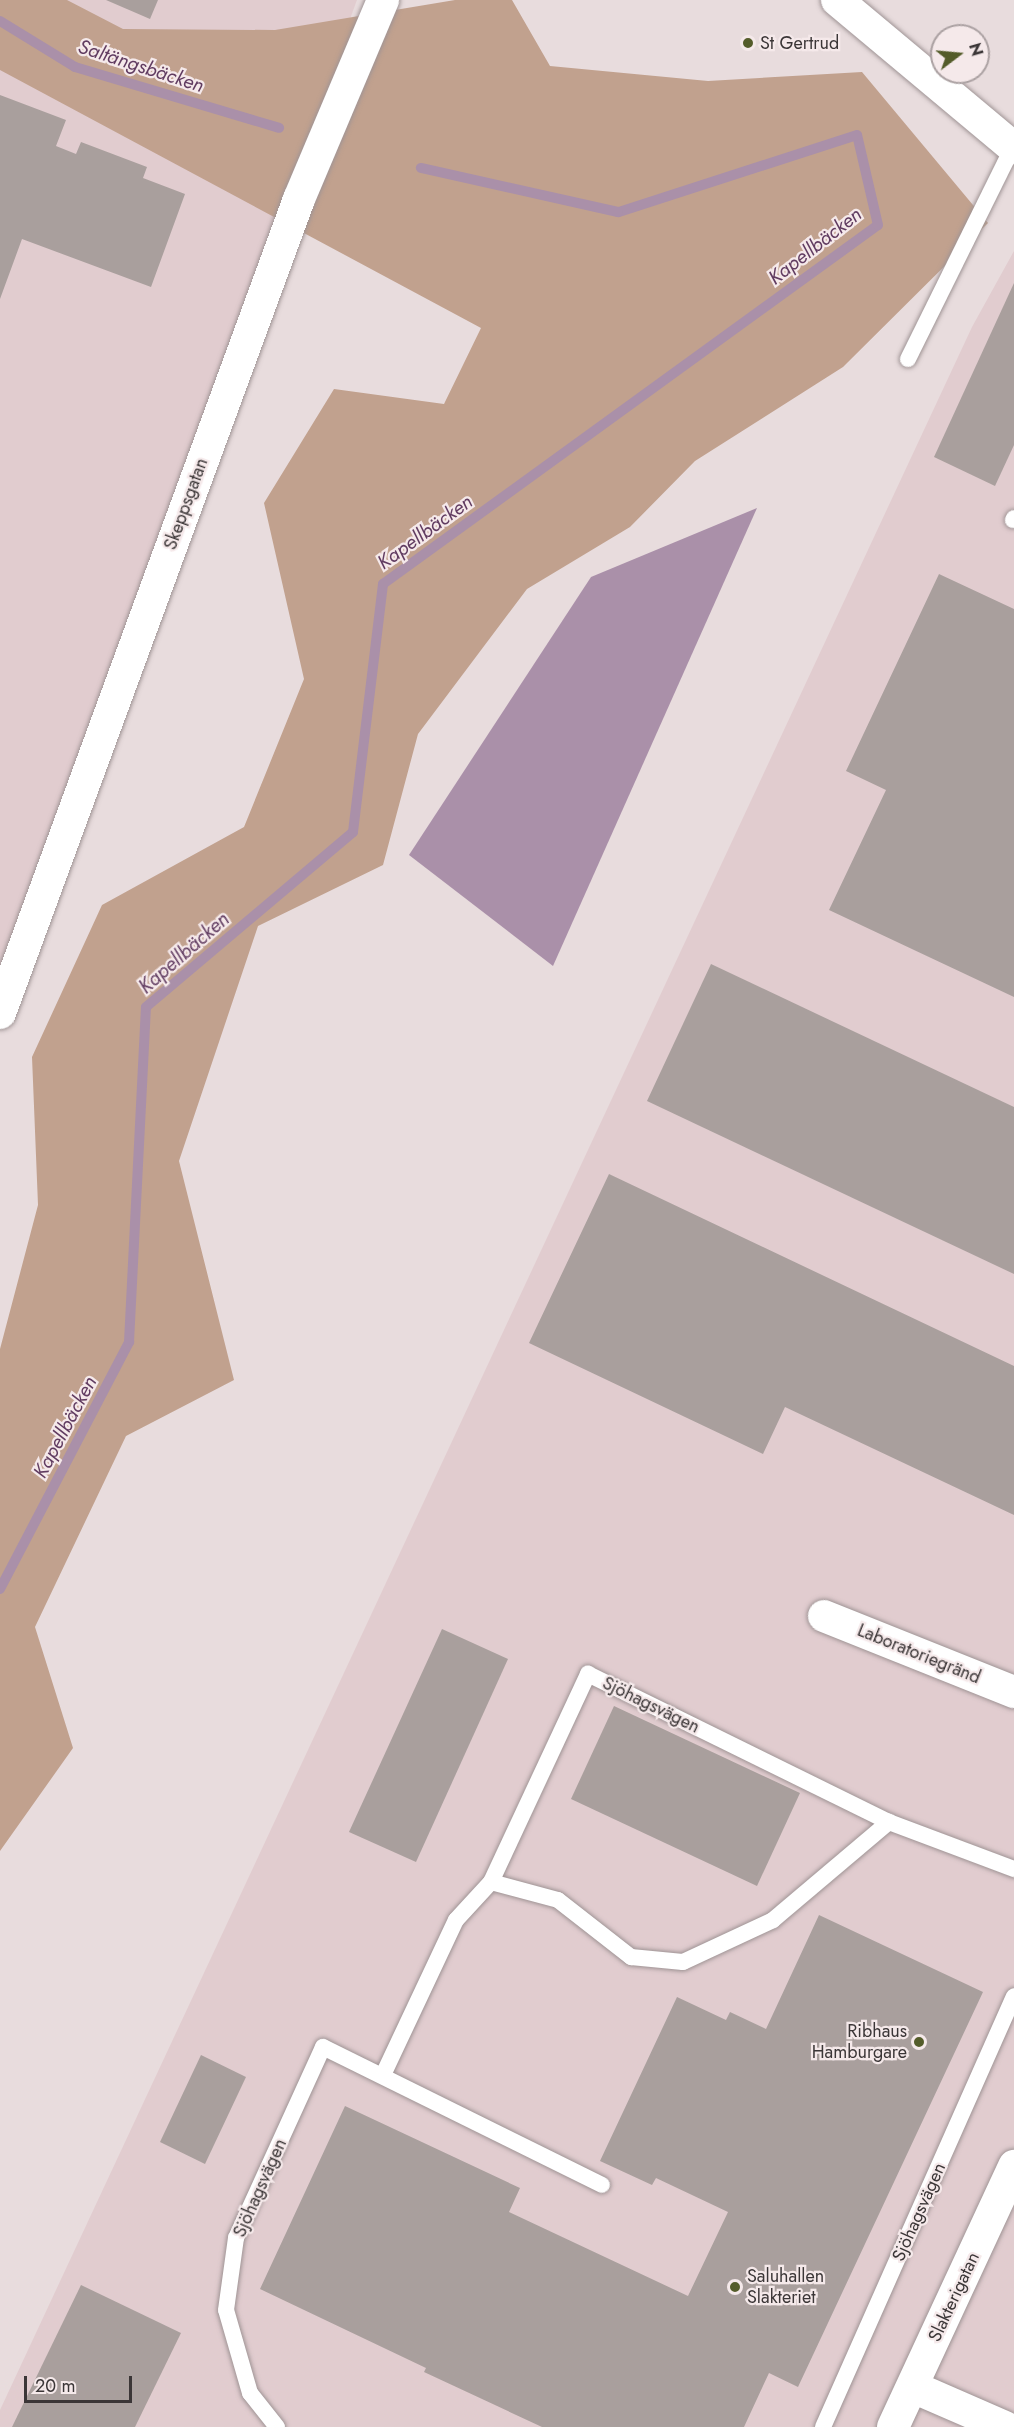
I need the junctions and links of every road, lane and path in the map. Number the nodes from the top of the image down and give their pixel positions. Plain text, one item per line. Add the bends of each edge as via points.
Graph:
1 (383, 0) edge
2 (837, 0) edge
3 (1013, 147) edge
4 (908, 359) dead end
5 (0, 1013) edge
6 (824, 1617) dead end
7 (1014, 1692) edge
8 (890, 1822) junction
9 (1014, 1869) edge
10 (491, 1882) junction
11 (1014, 1996) edge
12 (383, 2075) junction
13 (1014, 2166) edge
14 (602, 2185) dead end
15 (913, 2386) junction
16 (277, 2427) edge
17 (823, 2427) edge
18 (894, 2427) edge
19 (1005, 2427) edge

1 - 5 street, Skeppsgatan via 299,199
2 - 3 street
3 - 4 lane
6 - 7 street, Laboratoriegränd
8 - 9 lane, Sjöhagsvägen
8 - 10 lane via 773,1920 683,1962 631,1956 558,1900
8 - 10 lane, Sjöhagsvägen via 588,1674
10 - 12 lane, Sjöhagsvägen via 456,1920
11 - 17 lane, Sjöhagsvägen
12 - 14 lane, Sjöhagsvägen
12 - 16 lane, Sjöhagsvägen via 323,2047 236,2238 226,2310 250,2393
13 - 15 street, Slakterigatan
15 - 18 street, Slakterigatan
15 - 19 street

